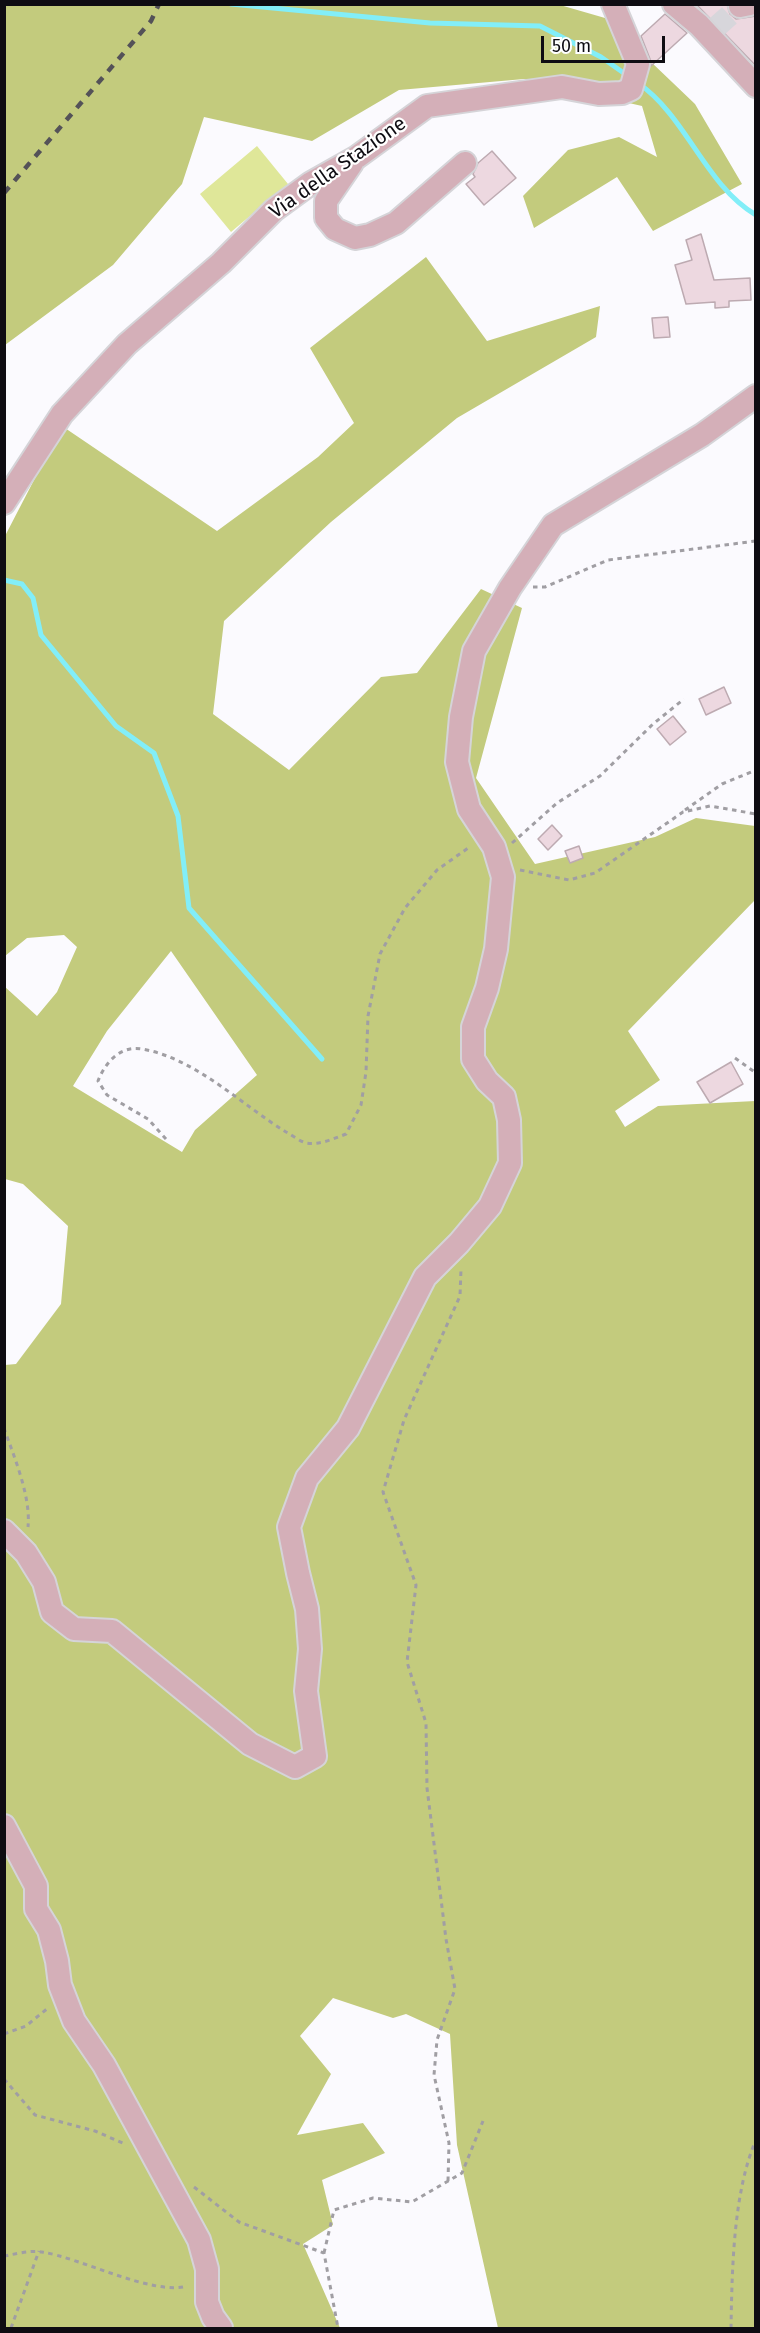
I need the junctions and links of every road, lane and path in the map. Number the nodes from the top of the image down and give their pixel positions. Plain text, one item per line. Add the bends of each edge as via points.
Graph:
1 (613, 4) edge
2 (684, 8) edge
3 (756, 86) edge
4 (357, 157) junction
5 (465, 163) dead end
6 (756, 396) edge
7 (4, 504) edge
8 (756, 541) edge
9 (510, 588) junction
10 (684, 699) dead end
11 (756, 770) edge
12 (683, 812) junction
13 (756, 814) edge
14 (492, 845) junction
15 (735, 1058) dead end
16 (756, 1073) edge
17 (166, 1139) dead end
18 (462, 1240) junction
19 (4, 1428) edge
20 (4, 1531) edge
21 (26, 1553) junction
22 (4, 1826) edge
23 (64, 1995) junction
24 (4, 2034) edge
25 (4, 2079) edge
26 (483, 2121) dead end
27 (756, 2140) edge
28 (154, 2157) junction
29 (448, 2181) junction
30 (192, 2186) dead end
31 (39, 2251) junction
32 (324, 2253) junction
33 (4, 2256) edge
34 (206, 2280) junction
35 (11, 2328) edge
36 (221, 2328) edge
37 (338, 2328) edge
38 (731, 2328) edge

1 - 4 street, Via della Stazione via 638,64 631,89 599,94 562,87 427,106
2 - 3 street
4 - 5 street via 326,201 326,218 335,230 355,238 396,223
4 - 7 street, Via della Stazione via 274,210 221,263 127,344 62,414
6 - 9 street via 702,435 553,525
8 - 9 path via 608,560 545,587
9 - 14 street via 474,651 460,728 458,762 469,808
10 - 14 path via 600,776 557,803 509,847
11 - 12 path via 722,784
12 - 13 path via 710,806
12 - 14 path via 595,873 569,880 510,868
14 - 17 path via 465,849 437,870 405,908 380,954 368,1016 361,1105 346,1134 321,1143 304,1143 188,1066 141,1048 115,1055 98,1081 107,1095 148,1119
14 - 18 street via 503,877 496,949 473,1027 472,1059 504,1097 510,1163 490,1206
15 - 16 path
18 - 21 street via 425,1277 348,1428 307,1478 289,1527 307,1609 310,1649 306,1690 315,1756 296,1767 250,1744 112,1631 74,1629 52,1612 44,1582
18 - 29 path via 460,1296 404,1420 383,1492 416,1585 407,1662 426,1723 427,1788 455,1989 437,2040 434,2075 450,2143
19 - 21 path via 29,1519
20 - 21 street
22 - 23 street via 36,1886 36,1909 49,1930
23 - 24 path via 26,2026
23 - 28 street via 74,2021 104,2065
25 - 28 path via 35,2115 95,2131
26 - 29 path via 462,2173
27 - 38 path via 741,2188
28 - 34 street via 199,2240
29 - 32 path via 412,2202 373,2198 334,2210
30 - 32 path via 239,2222
31 - 33 path
31 - 34 path via 79,2260 147,2284 179,2288
31 - 35 path
32 - 37 path
34 - 36 street via 207,2302

